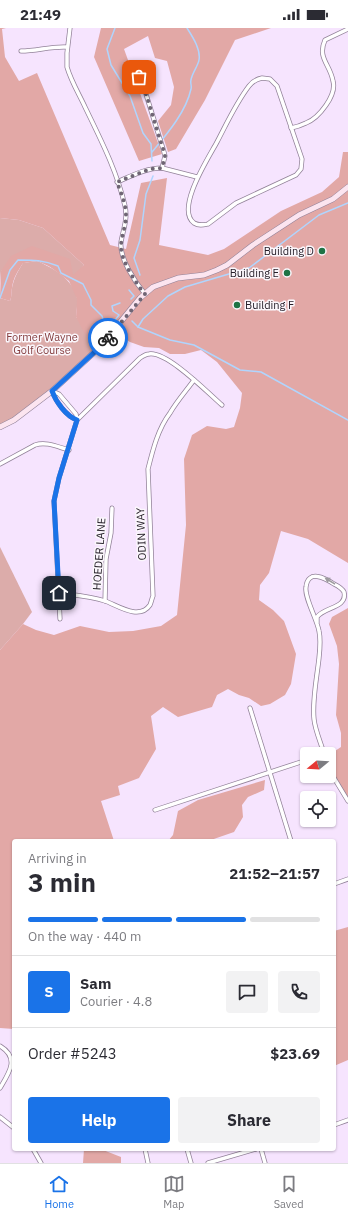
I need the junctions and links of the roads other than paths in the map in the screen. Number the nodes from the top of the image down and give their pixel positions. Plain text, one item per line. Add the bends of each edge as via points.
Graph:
1 (70, 28) edge
2 (348, 29) edge
3 (67, 47) junction
4 (21, 51) dead end
5 (136, 72) dead end
6 (291, 128) junction
7 (162, 168) junction
8 (198, 177) junction
9 (117, 182) junction
10 (348, 187) edge
11 (145, 294) junction
12 (194, 380) junction
13 (52, 391) junction
14 (222, 405) dead end
15 (77, 420) junction
16 (0, 427) edge
17 (69, 450) junction
18 (0, 464) edge
19 (112, 508) dead end
20 (59, 593) junction
21 (105, 601) junction
22 (60, 619) dead end
23 (317, 624) junction
24 (250, 708) dead end
25 (322, 747) edge
26 (300, 762) edge
27 (270, 772) junction
28 (336, 782) edge
29 (348, 801) edge
30 (154, 810) dead end
31 (290, 839) edge
32 (348, 880) edge
33 (336, 883) edge
34 (0, 1046) edge
35 (0, 1088) edge
36 (0, 1117) edge
37 (348, 1120) edge
38 (336, 1123) edge
39 (12, 1126) edge
40 (34, 1151) edge
41 (145, 1151) edge
42 (188, 1151) edge
43 (249, 1151) edge
44 (262, 1151) edge
45 (41, 1163) edge
46 (148, 1163) edge
47 (191, 1163) edge
48 (208, 1163) edge
49 (266, 1163) edge

1 - 3 street
2 - 6 street via 325,40 322,47 334,81 330,98 311,120
3 - 4 street
3 - 9 street via 66,61 69,73
5 - 7 street via 145,91 164,152
6 - 8 street via 277,86 270,79 255,80 233,110
6 - 8 street via 302,159 302,169 296,175 236,203 204,225 196,224 191,219 188,208
7 - 8 street
7 - 9 street via 150,169
9 - 11 street via 126,210 121,242 122,254 134,280
10 - 11 main road via 333,199 298,215 227,265 204,275 165,282
11 - 13 main road via 100,347
12 - 14 street
12 - 15 street via 166,358 149,354 140,358
12 - 21 street, ODIN WAY via 169,414 152,449 148,469 152,596 150,605 133,612
13 - 15 street via 55,399 71,418
13 - 15 street via 76,414
13 - 16 main road via 14,420
15 - 17 street
17 - 18 street via 39,443
17 - 20 street via 54,501
19 - 21 street, HOEDER LANE via 106,559
20 - 21 street, ODIN WAY
20 - 22 street
23 -> 23 street via 320,613 343,604 345,600 342,589 317,576 308,581 306,590
23 - 25 street via 321,640 314,720
24 - 27 street
26 - 27 street
27 - 30 street
27 - 31 street
28 - 29 street
32 - 33 street
34 - 35 street via 8,1054 12,1064
36 - 39 street
37 - 38 street
40 - 45 street
41 - 46 street
42 - 47 street
43 - 48 street
44 - 49 street

